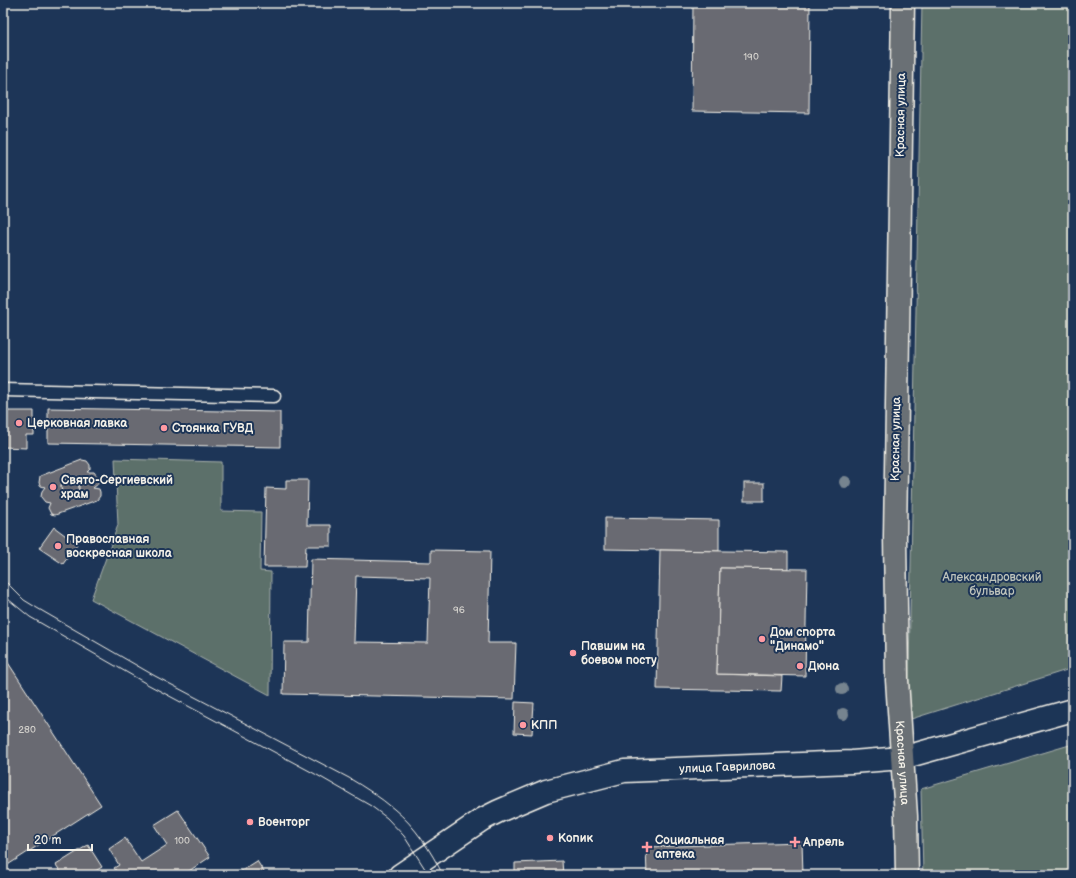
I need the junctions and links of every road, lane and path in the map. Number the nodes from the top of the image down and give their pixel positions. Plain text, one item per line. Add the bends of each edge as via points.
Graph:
1 (903, 3) edge
2 (3, 390) edge
3 (274, 396) dead end
4 (1073, 710) edge
5 (902, 758) junction
6 (400, 875) edge
7 (907, 875) edge

1 - 5 main road, Красная улица via 894,537 897,680
2 - 3 lane
4 - 5 street, улица Гаврилова
5 - 6 street, улица Гаврилова via 624,771 546,791 500,811 483,819
5 - 7 main road, Красная улица

